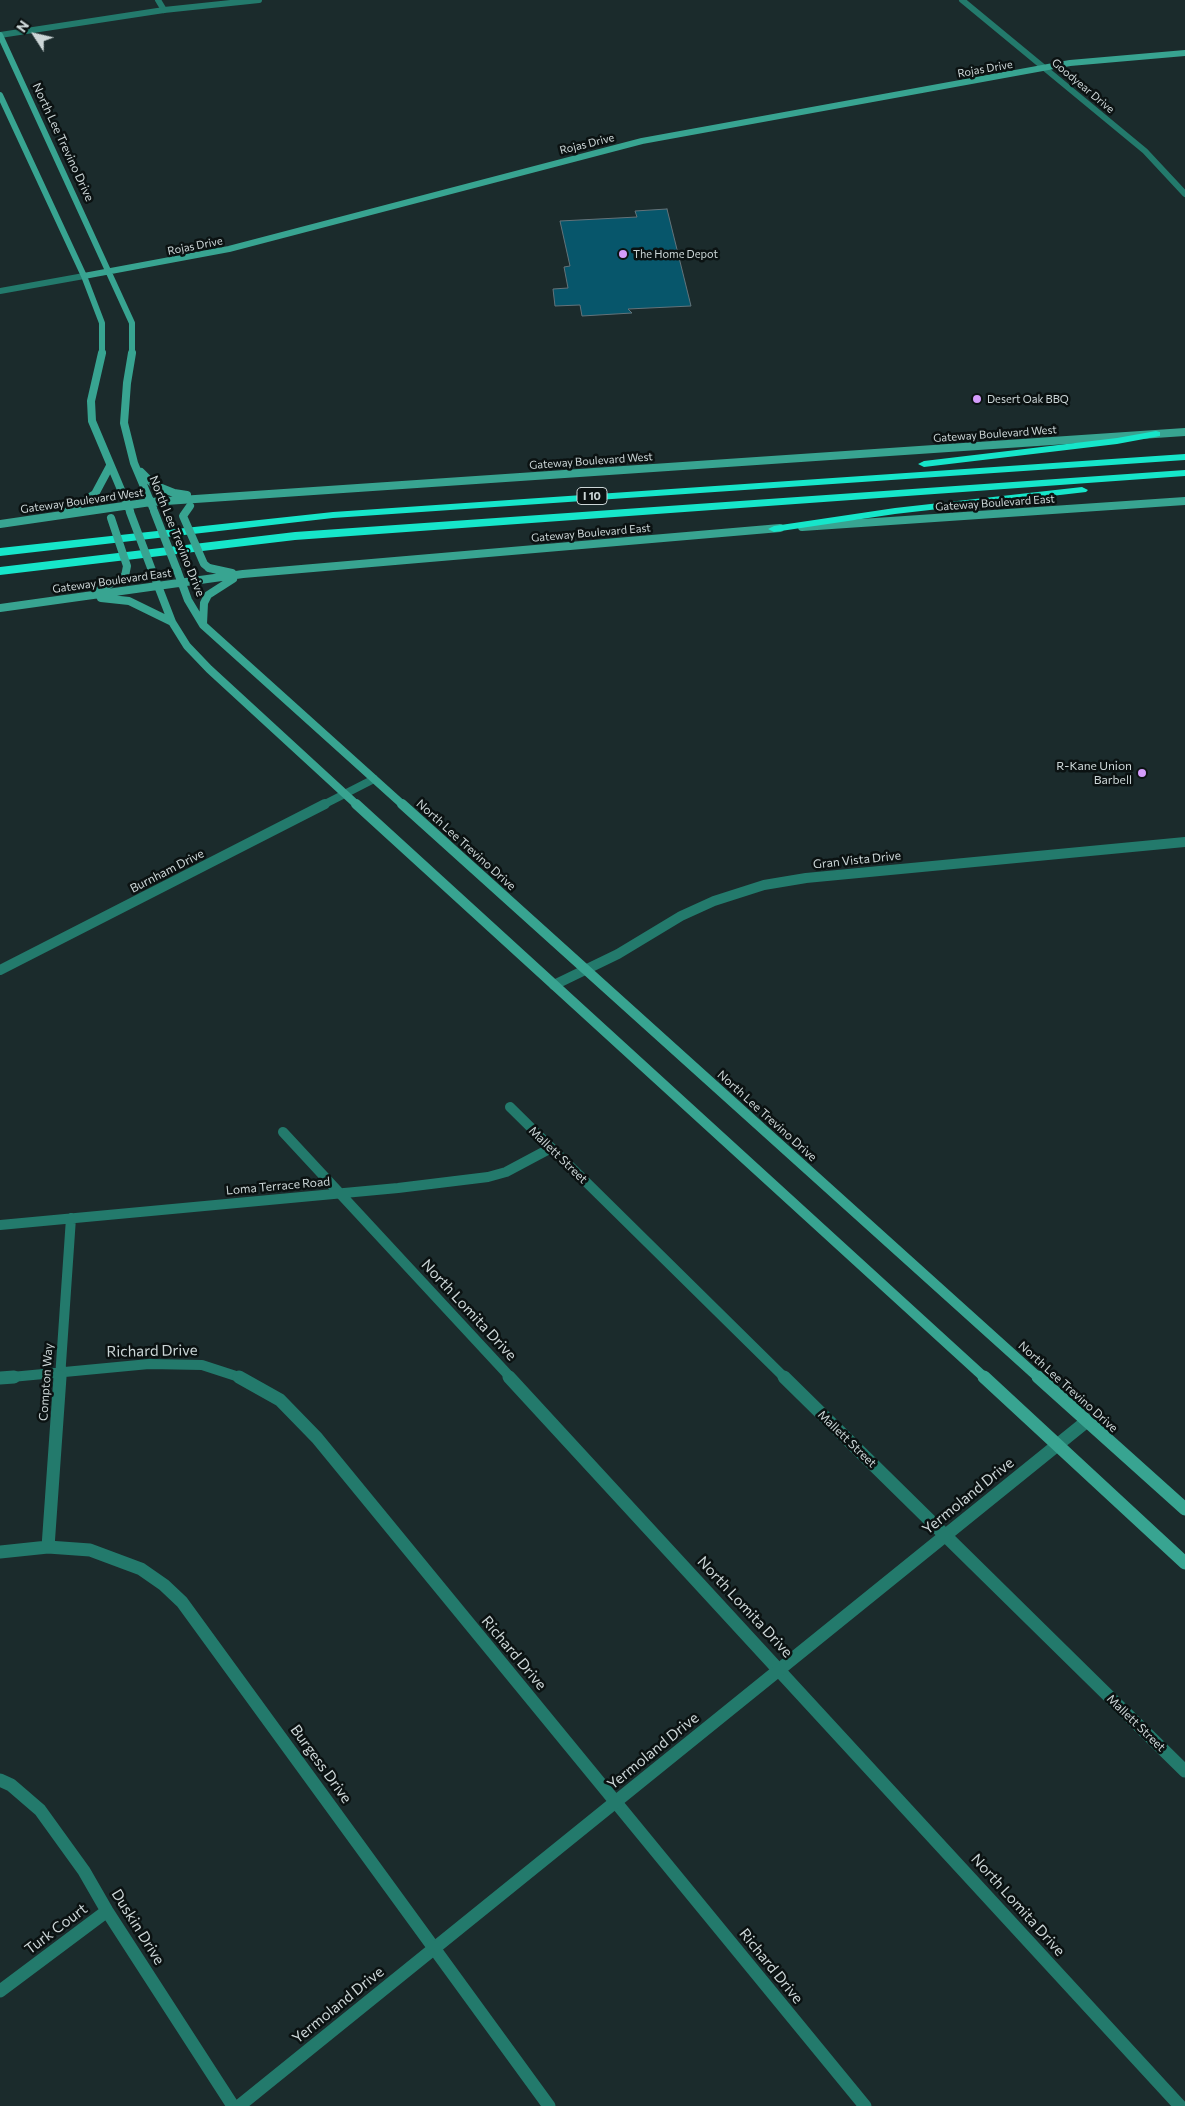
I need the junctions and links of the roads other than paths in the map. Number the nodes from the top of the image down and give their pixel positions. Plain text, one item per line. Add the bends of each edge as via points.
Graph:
1 (158, 0) edge
2 (259, 0) edge
3 (962, 0) edge
4 (164, 10) junction
5 (0, 35) edge
6 (1185, 53) edge
7 (1045, 68) junction
8 (0, 95) edge
9 (1185, 194) edge
10 (110, 272) junction
11 (84, 276) junction
12 (0, 291) edge
13 (1185, 432) edge
14 (1156, 434) junction
15 (1185, 457) edge
16 (134, 463) junction
17 (110, 466) junction
18 (1185, 473) edge
19 (1159, 475) junction
20 (639, 492) junction
21 (205, 498) junction
22 (1185, 501) edge
23 (150, 502) junction
24 (129, 508) junction
25 (85, 511) junction
26 (59, 515) junction
27 (0, 524) edge
28 (774, 529) junction
29 (0, 552) edge
30 (0, 571) edge
31 (243, 574) junction
32 (182, 582) junction
33 (158, 587) junction
34 (85, 596) junction
35 (0, 608) edge
36 (172, 622) junction
37 (203, 625) junction
38 (374, 779) junction
39 (345, 794) junction
40 (1185, 842) edge
41 (0, 970) edge
42 (586, 970) junction
43 (554, 985) junction
44 (510, 1107) dead end
45 (283, 1132) dead end
46 (552, 1148) junction
47 (339, 1193) junction
48 (71, 1218) junction
49 (0, 1225) edge
50 (60, 1372) junction
51 (0, 1378) edge
52 (1087, 1421) junction
53 (1058, 1444) junction
54 (1185, 1509) edge
55 (945, 1535) junction
56 (48, 1547) junction
57 (0, 1552) edge
58 (1185, 1563) edge
59 (780, 1669) junction
60 (1185, 1771) edge
61 (0, 1780) edge
62 (616, 1802) junction
63 (107, 1911) junction
64 (435, 1948) junction
65 (0, 1991) edge
66 (233, 2106) edge
67 (239, 2106) edge
68 (549, 2106) edge
69 (865, 2106) edge
70 (1180, 2106) edge

1 - 4 street
2 - 4 street
3 - 7 street, Goodyear Drive
4 - 5 street
5 - 10 main road, North Lee Trevino Drive
6 - 7 main road, Rojas Drive via 1121,56
7 - 9 street, Goodyear Drive via 1145,151
7 - 10 main road, Rojas Drive via 628,144 229,249
8 - 11 main road
10 - 11 main road, Rojas Drive
10 - 16 main road, North Lee Trevino Drive via 132,323 134,350 123,410 126,437
11 - 12 street, Rojas Drive
11 - 17 main road via 96,304 103,335 103,350 91,401 92,422
13 - 14 main road, Gateway Boulevard West
14 - 20 highway via 954,461
14 - 21 main road, Gateway Boulevard West
15 - 20 highway, I 10
16 - 21 main road via 154,485 174,493
16 - 23 main road, North Lee Trevino Drive
17 - 24 main road
17 - 26 main road via 95,494
18 - 19 highway, I 10
19 - 28 highway via 1067,492 895,511
19 - 30 highway, I 10 via 295,536
20 - 29 highway, I 10 via 284,519
21 - 23 main road, Gateway Boulevard West
21 - 31 main road, bridge via 190,506 183,516 204,564 209,568
22 - 28 main road, Gateway Boulevard East
23 - 24 main road, Gateway Boulevard West
23 - 32 main road, North Lee Trevino Drive, bridge
24 - 25 main road, Gateway Boulevard West
24 - 33 main road, bridge
25 - 26 main road, Gateway Boulevard West
25 - 34 main road, bridge via 103,513 111,518 127,566 126,576
26 - 27 main road, Gateway Boulevard West
28 - 31 main road, Gateway Boulevard East
31 - 32 main road, Gateway Boulevard East
31 - 37 main road via 208,595 204,602
32 - 33 main road, Gateway Boulevard East
32 - 37 main road, North Lee Trevino Drive via 188,600
33 - 34 main road, Gateway Boulevard East
33 - 36 main road
34 - 35 main road, Gateway Boulevard East
34 - 36 main road via 128,601
36 - 39 main road via 187,646 209,669
37 - 38 main road, North Lee Trevino Drive
38 - 39 street, Burnham Drive
38 - 42 main road, North Lee Trevino Drive
39 - 41 street, Burnham Drive
39 - 43 main road
40 - 42 street, Gran Vista Drive via 806,878 764,885 714,901 681,916
42 - 43 street, Gran Vista Drive
42 - 52 main road, North Lee Trevino Drive
43 - 53 main road
44 - 46 street, Mallett Street
45 - 47 street, North Lomita Drive
46 - 47 street, Loma Terrace Road via 506,1172 488,1177
46 - 55 street, Mallett Street
47 - 48 street, Loma Terrace Road
47 - 59 street, North Lomita Drive
48 - 49 street, Loma Terrace Road
48 - 50 street, Compton Way
50 - 51 street, Richard Drive
50 - 56 street, Compton Way
50 - 62 street, Richard Drive via 149,1364 202,1365 232,1373 280,1400 317,1438
52 - 53 street, Yermoland Drive
52 - 54 main road, North Lee Trevino Drive
53 - 55 street, Yermoland Drive
53 - 58 main road
55 - 59 street, Yermoland Drive
55 - 60 street, Mallett Street
56 - 57 street, Burgess Drive
56 - 64 street, Burgess Drive via 90,1550 116,1558 164,1584 182,1602
59 - 62 street, Yermoland Drive
59 - 70 street, North Lomita Drive
61 - 63 street, Duskin Drive via 11,1785 40,1810 84,1871
62 - 64 street, Yermoland Drive
62 - 69 street, Richard Drive
63 - 65 street, Turk Court
63 - 66 street, Duskin Drive
64 - 67 street, Yermoland Drive
64 - 68 street, Burgess Drive

